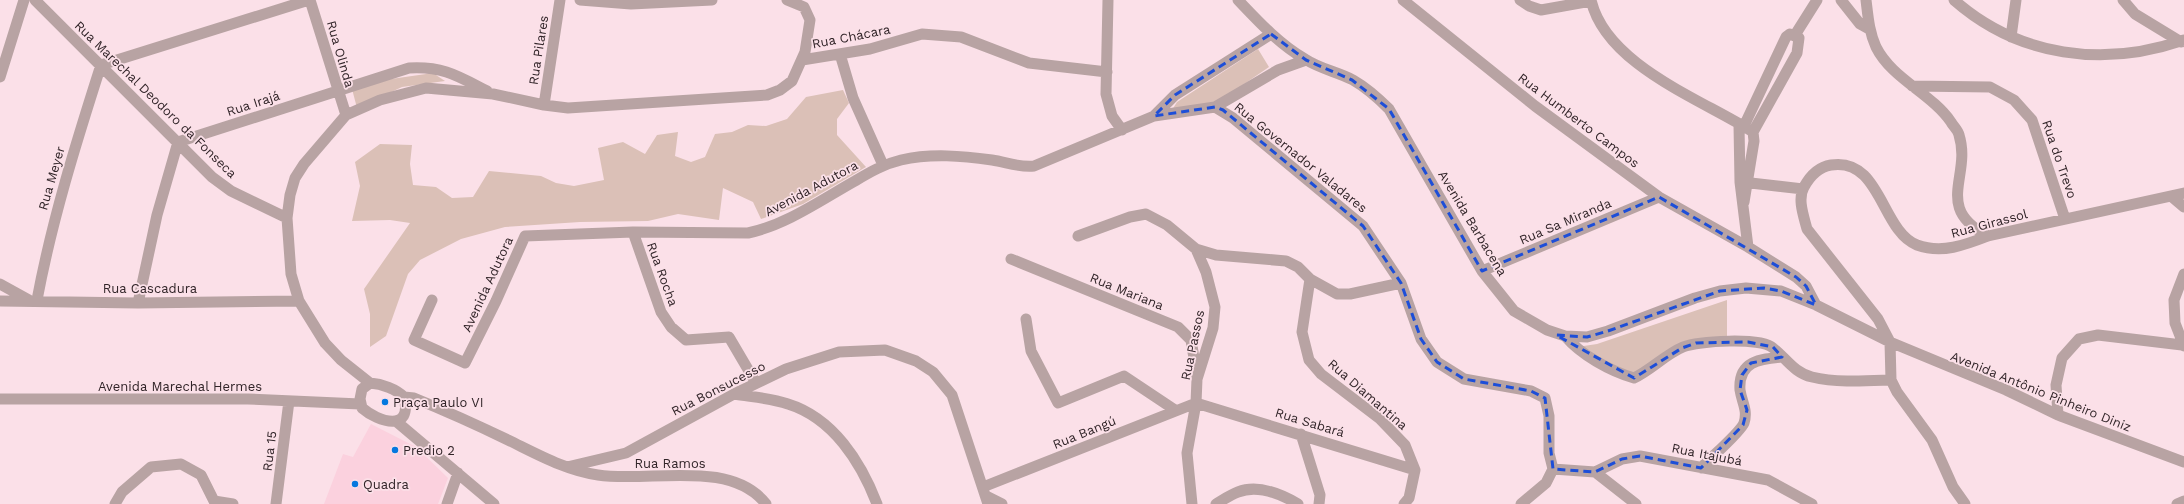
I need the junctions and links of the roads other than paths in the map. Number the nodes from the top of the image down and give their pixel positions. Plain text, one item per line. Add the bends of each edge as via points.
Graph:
1 (24, 0) edge
2 (35, 0) edge
3 (309, 0) edge
4 (560, 0) edge
5 (580, 0) edge
6 (712, 0) edge
7 (787, 0) edge
8 (1108, 0) edge
9 (1238, 0) edge
10 (1402, 0) edge
11 (1520, 0) edge
12 (1816, 0) edge
13 (1842, 0) edge
14 (1866, 0) edge
15 (1954, 0) edge
16 (2016, 0) edge
17 (2123, 0) edge
18 (1591, 1) edge
19 (1869, 29) junction
20 (1271, 34) junction
21 (1795, 35) junction
22 (2011, 37) junction
23 (2182, 41) edge
24 (840, 54) junction
25 (802, 60) junction
26 (1306, 60) junction
27 (101, 65) junction
28 (1107, 72) junction
29 (0, 77) edge
30 (1912, 86) junction
31 (337, 91) junction
32 (493, 94) junction
33 (544, 105) junction
34 (1215, 107) junction
35 (346, 115) junction
36 (1154, 116) junction
37 (1745, 128) junction
38 (1122, 130) junction
39 (178, 142) junction
40 (883, 165) junction
41 (1744, 183) junction
42 (1803, 189) junction
43 (2184, 193) edge
44 (2171, 196) junction
45 (1659, 197) junction
46 (2184, 207) edge
47 (288, 218) junction
48 (2065, 219) junction
49 (633, 232) junction
50 (1078, 236) dead end
51 (1988, 236) junction
52 (1748, 248) junction
53 (1196, 249) junction
54 (1011, 259) dead end
55 (1482, 271) junction
56 (2184, 274) edge
57 (1310, 279) junction
58 (1401, 283) junction
59 (0, 284) edge
60 (33, 300) junction
61 (299, 300) junction
62 (432, 300) dead end
63 (0, 301) edge
64 (138, 303) junction
65 (1816, 305) junction
66 (1026, 319) dead end
67 (1565, 336) junction
68 (1890, 342) junction
69 (2183, 346) edge
70 (1782, 357) junction
71 (1197, 379) junction
72 (1891, 380) junction
73 (370, 383) junction
74 (756, 383) junction
75 (734, 394) junction
76 (404, 397) junction
77 (0, 399) edge
78 (289, 401) junction
79 (1196, 403) junction
80 (360, 404) junction
81 (1175, 410) junction
82 (2058, 415) junction
83 (397, 422) junction
84 (1301, 434) junction
85 (2184, 462) edge
86 (567, 467) junction
87 (1701, 468) junction
88 (1553, 469) junction
89 (1415, 470) junction
90 (1595, 472) junction
91 (458, 473) junction
92 (986, 496) edge
93 (2184, 501) edge
94 (116, 504) edge
95 (233, 504) edge
96 (276, 504) edge
97 (447, 504) edge
98 (494, 504) edge
99 (766, 504) edge
100 (877, 504) edge
101 (1002, 504) edge
102 (1192, 504) edge
103 (1216, 504) edge
104 (1298, 504) edge
105 (1319, 504) edge
106 (1404, 504) edge
107 (1521, 504) edge
108 (1636, 504) edge
109 (1812, 504) edge
110 (1965, 504) edge
111 (2176, 504) edge

1 - 29 street
2 - 27 street, Rua Marechal Deodoro da Fonseca
3 - 27 street
3 - 31 street, Rua Olinda
4 - 33 street, Rua Pilares
5 - 6 street via 631,4
7 - 25 street via 804,7 810,20
8 - 28 street
9 - 20 street, Avenida Barbacena
10 - 45 street, Rua Humberto Campos via 1535,106
11 - 18 street via 1541,10
12 - 21 street
13 - 19 street via 1860,24
14 - 19 street
15 - 22 street via 1969,13
16 - 22 street
17 - 23 street via 2135,14
18 - 37 street via 1594,14 1609,37 1627,57
19 - 30 street via 1876,48 1887,64
20 - 26 street, Avenida Barbacena
20 - 36 street via 1175,95
21 - 37 street via 1790,34 1786,37
21 - 37 street via 1798,38 1797,52
22 - 23 street via 2042,48 2079,55 2124,54
24 - 25 street, Rua Chácara
24 - 28 street, Rua Chácara via 870,50 922,34 961,37 1028,63
24 - 40 street via 853,98
25 - 33 street, Rua Chácara via 792,81 767,95 568,108
26 - 34 street via 1278,70
26 - 55 street, Avenida Barbacena via 1352,80 1372,93 1389,109
27 - 39 street, Rua Marechal Deodoro da Fonseca
27 - 60 street, Rua Meyer via 68,166
28 - 38 street via 1108,105
30 - 48 street, Rua do Trevo via 1990,88 2014,100 2032,120
30 - 51 street via 1942,110 1959,134 1962,158 1956,195 1961,213 1973,228
31 - 32 street, Rua Irajá via 409,68 428,67 450,72
31 - 35 street, Rua Olinda
31 - 39 street, Rua Irajá
32 - 33 street, Rua Chácara
32 - 35 street via 426,88 380,100
34 - 36 street, Avenida Adutora
34 - 58 street, Rua Governador Valadares via 1233,118 1363,226
35 - 47 street via 315,148 295,178
36 - 38 street, Avenida Adutora
37 - 41 street
37 - 41 street via 1754,141
38 - 40 street, Avenida Adutora via 1034,166 940,155 903,159
39 - 47 street, Rua Marechal Deodoro da Fonseca via 212,177 231,191
39 - 64 street via 157,215
40 - 49 street, Avenida Adutora via 798,214 759,231
41 - 42 street
41 - 52 street
42 - 51 street, Rua Girassol via 1817,170 1835,164 1848,165 1869,181 1905,237 1916,244 1946,249
42 - 68 street via 1802,210 1807,229 1878,319
43 - 44 street, Rua Girassol
44 - 46 street
44 - 48 street, Rua Girassol
45 - 52 street, Rua Humberto Campos
45 - 55 street, Rua Sa Miranda
47 - 61 street via 291,274
48 - 51 street, Rua Girassol
49 - 62 street, Avenida Adutora via 525,236 465,363 414,340
49 - 74 street, Rua Rocha via 661,312 671,327 686,340 729,338
50 - 53 street via 1130,217 1146,214 1167,225
52 - 65 street, Rua Humberto Campos via 1806,286
53 - 57 street via 1216,255 1286,261 1298,267
53 - 71 street, Rua Passos via 1206,272 1215,307 1213,328
54 - 71 street, Rua Mariana via 1178,327 1191,340
55 - 67 street, Avenida Barbacena via 1514,311 1547,330
56 - 69 street via 2174,300 2175,323
57 - 58 street via 1337,294 1350,294
57 - 89 street, Rua Diamantina via 1302,332 1310,360 1321,374 1380,419 1405,445
58 - 88 street, Rua Governador Valadares via 1420,339 1437,362 1464,378 1531,391 1545,398 1549,416 1549,453
59 - 60 street
60 - 63 street, Rua Cascadura
60 - 64 street, Rua Cascadura
61 - 64 street, Rua Cascadura
61 - 73 street via 325,343 341,360
65 - 67 street, Avenida Barbacena via 1781,291 1746,288 1720,291 1608,331 1587,337
65 - 68 street, Avenida Barbacena
66 - 81 street via 1031,351 1058,403 1124,376
67 - 70 street via 1574,346 1634,378 1682,348 1696,343 1763,343 1773,347
68 - 72 street
68 - 82 street, Avenida Antônio Pinheiro Diniz via 2006,390
69 - 82 street via 2098,335 2079,339 2062,358 2056,385
70 - 72 street via 1796,370 1811,376 1867,381
70 - 87 street via 1762,358 1750,362 1742,375 1740,390 1746,410 1743,424
71 - 79 street, Rua Passos
72 - 110 street via 1932,440 1953,487
73 - 76 street via 382,385
73 - 80 street via 362,389
74 - 75 street, Rua Bonsucesso
74 - 92 street, Rua Bonsucesso via 786,369 839,352 885,350 916,361 933,372 952,395
75 - 86 street, Rua Bonsucesso via 626,453
75 - 100 street via 787,403 808,411 839,437 857,463
76 - 83 street via 405,410
76 - 86 street via 414,398
77 - 78 street, Avenida Marechal Hermes
78 - 80 street, Avenida Marechal Hermes
78 - 96 street, Rua 15
79 - 81 street, Rua Bangú
79 - 84 street, Rua Sabará
79 - 102 street via 1187,453
80 - 83 street via 366,411 378,417
81 - 92 street, Rua Bangú
82 - 85 street, Avenida Antônio Pinheiro Diniz
83 - 91 street
84 - 89 street, Rua Sabará
84 - 105 street via 1320,495
86 - 99 street, Rua Ramos via 598,475 692,475 728,480 746,486
87 - 90 street, Rua Itajubá via 1640,456 1622,459
87 - 109 street, Rua Itajubá via 1768,480
88 - 90 street
88 - 107 street via 1546,483
89 - 106 street via 1409,498
90 - 108 street
91 - 97 street
91 - 98 street
92 - 101 street
93 - 111 street
94 - 95 street via 122,492 151,467 181,464 201,475 214,501
103 - 104 street via 1239,491 1260,490 1280,494

